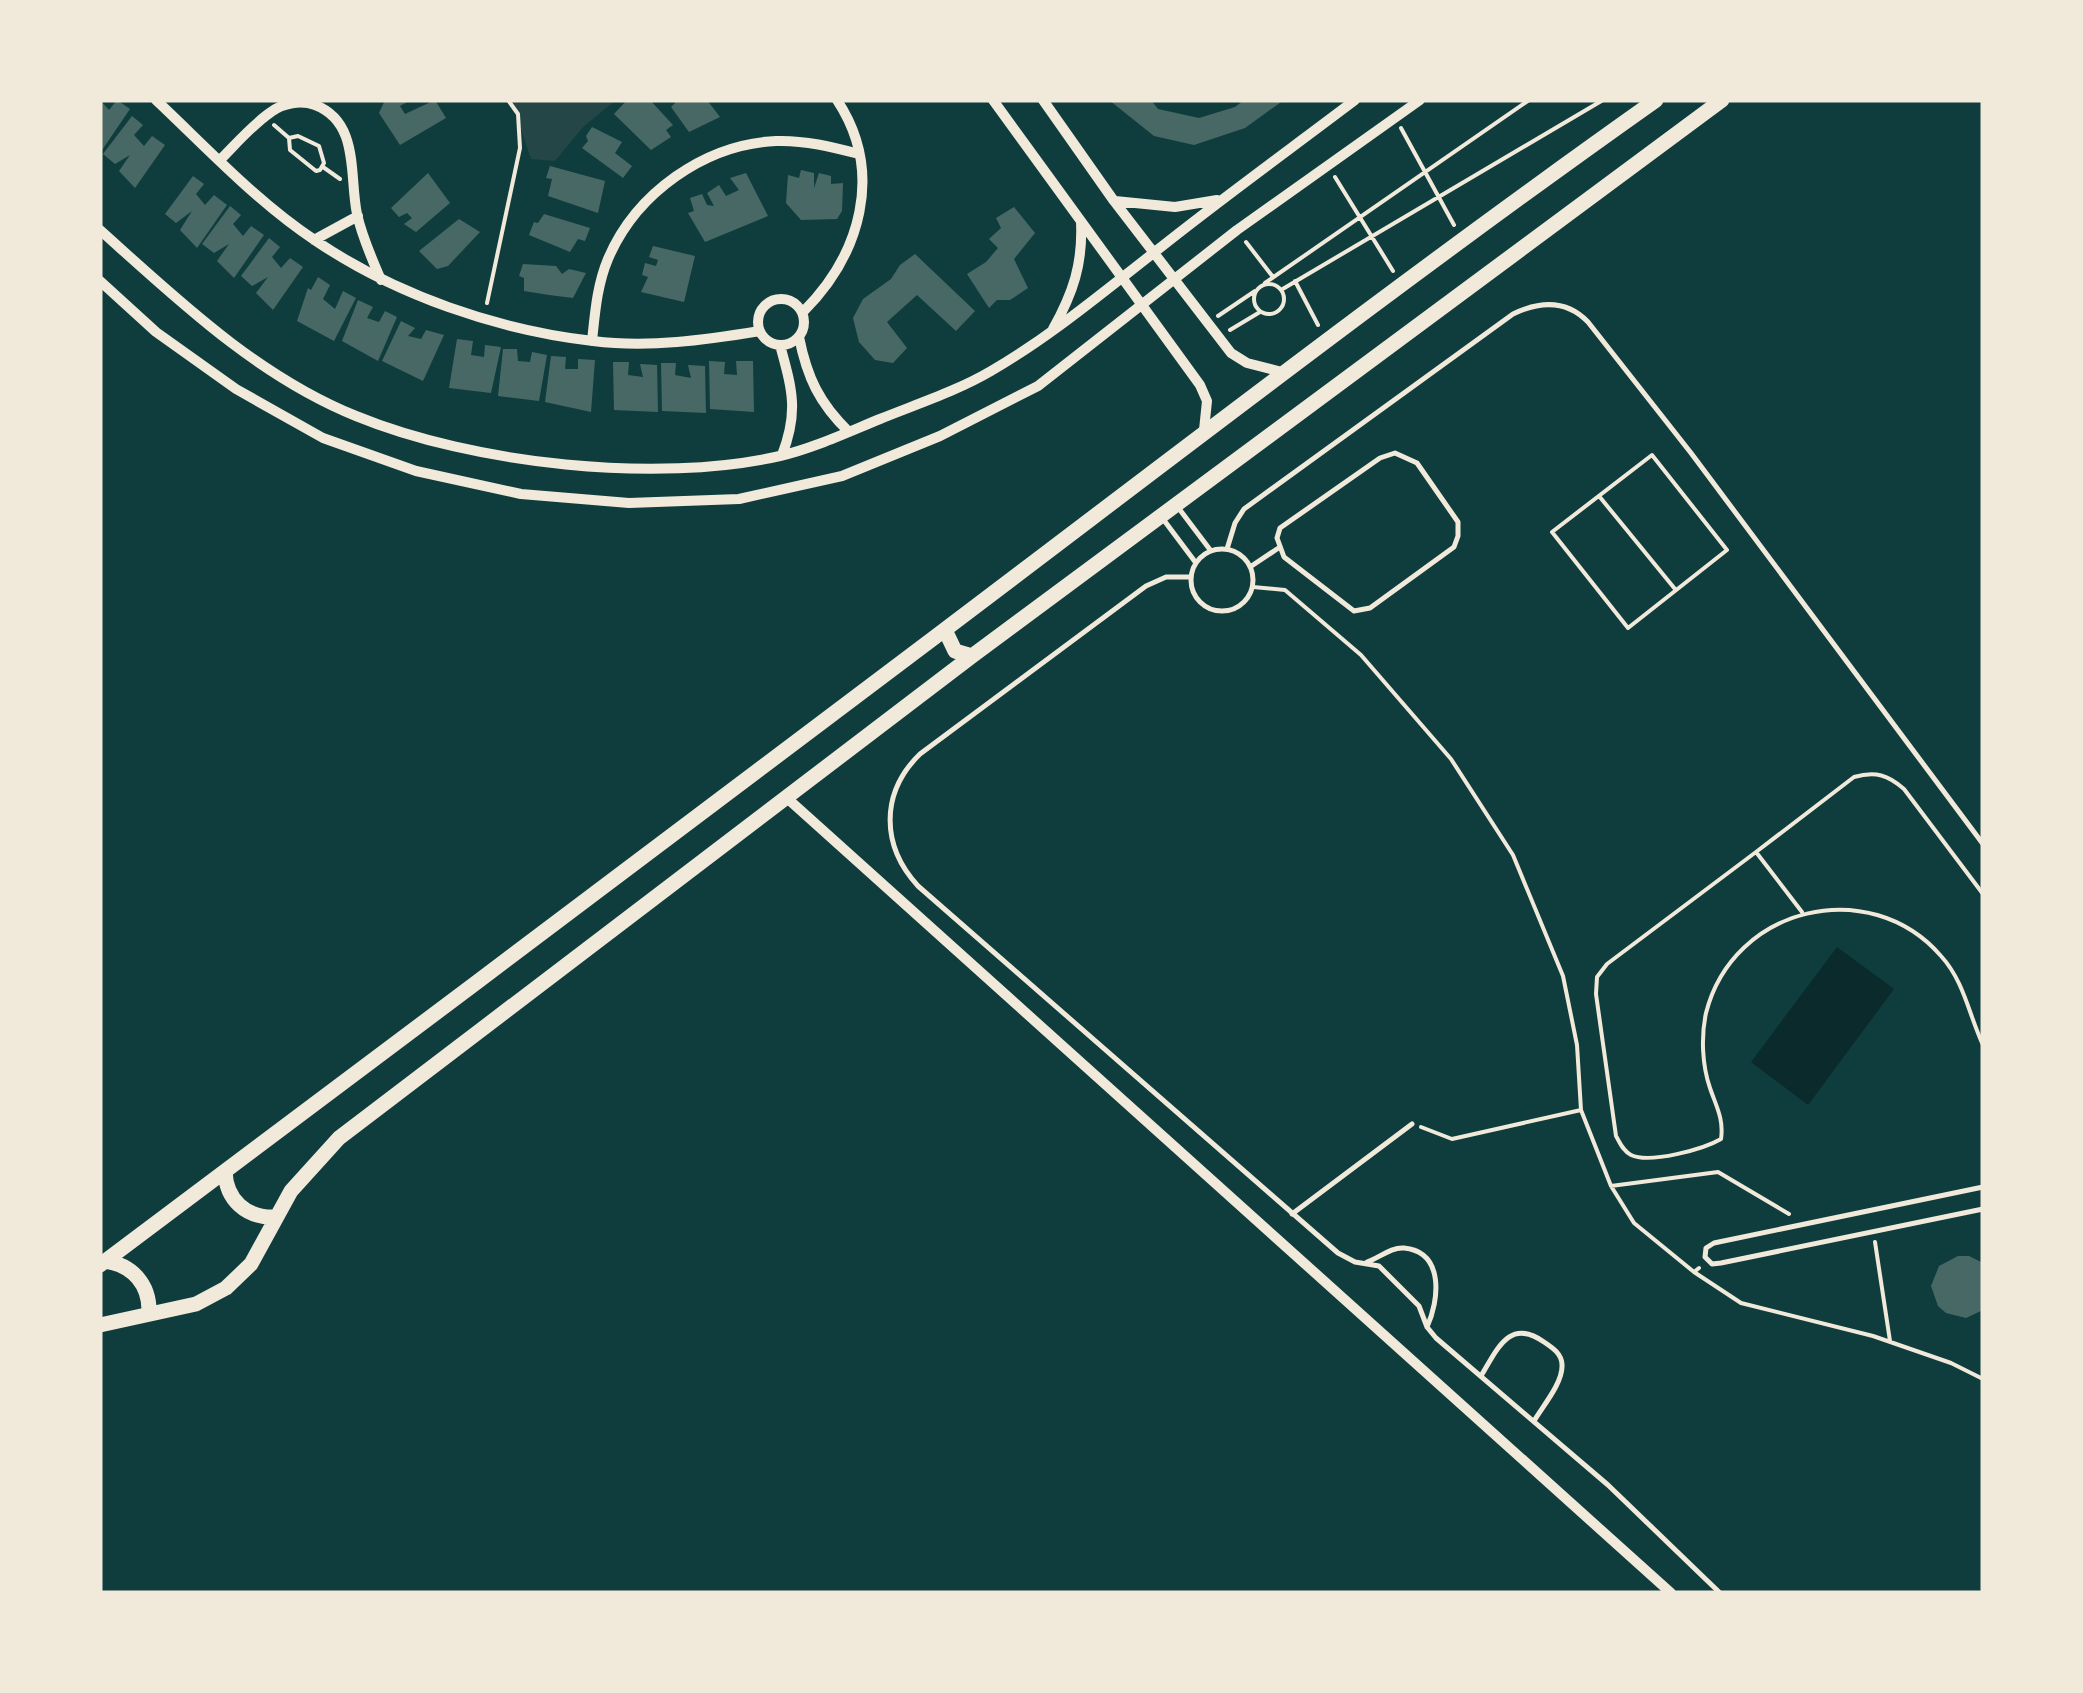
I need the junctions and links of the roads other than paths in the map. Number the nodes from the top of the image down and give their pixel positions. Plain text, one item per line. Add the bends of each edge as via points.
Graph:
1 (156, 100) edge
2 (837, 100) edge
3 (993, 100) edge
4 (1043, 100) edge
5 (1356, 100) edge
6 (1420, 100) edge
7 (1656, 100) edge
8 (1722, 100) edge
9 (859, 154) junction
10 (220, 160) junction
11 (1228, 196) junction
12 (1114, 200) junction
13 (358, 216) junction
14 (1081, 221) junction
15 (100, 230) edge
16 (314, 240) junction
17 (1154, 252) junction
18 (1122, 279) junction
19 (381, 280) junction
20 (1174, 280) junction
21 (100, 281) edge
22 (1143, 306) junction
23 (802, 312) junction
24 (760, 331) junction
25 (1049, 336) junction
26 (799, 337) junction
27 (592, 341) junction
28 (780, 344) junction
29 (1282, 372) junction
30 (1204, 430) junction
31 (849, 432) junction
32 (782, 455) junction
33 (1177, 506) junction
34 (1162, 517) junction
35 (1227, 549) junction
36 (1278, 549) junction
37 (1211, 551) junction
38 (1196, 563) junction
39 (1250, 567) junction
40 (1191, 577) junction
41 (945, 630) junction
42 (972, 656) junction
43 (788, 799) junction
44 (1983, 844) edge
45 (1412, 1124) road end
46 (225, 1171) junction
47 (1983, 1188) edge
48 (1983, 1210) edge
49 (1292, 1214) junction
50 (275, 1217) junction
51 (102, 1263) edge
52 (1363, 1263) junction
53 (148, 1314) junction
54 (100, 1325) edge
55 (1427, 1326) junction
56 (1481, 1376) junction
57 (1534, 1422) junction
58 (1671, 1593) edge
59 (1720, 1593) edge

1 - 10 street
2 - 9 street
3 - 14 street
4 - 12 street
5 - 11 street
6 - 20 street
7 - 29 main road
8 - 33 main road
9 - 23 street via 858,226 827,288
9 - 27 street via 804,142 732,148 658,189 608,258
10 - 13 street via 272,110 310,103 342,126 350,144
10 - 16 street
11 - 12 street via 1175,207
11 - 17 street
12 - 17 street
13 - 16 street
13 - 19 street
14 - 18 street
14 - 25 street via 1077,280
15 - 32 street via 205,325 354,416 437,442 611,468 698,468
16 - 19 street
17 - 18 street
17 - 20 street
18 - 22 street
18 - 25 street
19 - 27 street via 484,318
20 - 22 street
20 - 29 street via 1231,353
21 - 22 street via 156,332 236,389 322,438 416,470 521,494 629,503 738,499 842,476 1038,386
22 - 30 street via 1200,386 1207,401
23 - 24 street via 790,300 772,300 759,313
23 - 26 street
24 - 27 street via 669,342
24 - 28 street
25 - 31 street via 986,374
26 - 28 street
26 - 31 street via 816,394
28 - 32 street via 795,404
29 - 30 main road
30 - 41 main road
31 - 32 street
33 - 34 main road
33 - 37 lane
34 - 38 lane
34 - 42 main road
35 - 37 lane
35 - 39 lane
35 - 44 lane via 1244,509 1513,314 1567,307 1588,322 1691,452
36 - 36 lane via 1280,528 1395,452 1416,463 1459,529 1454,547 1362,612
36 - 39 lane
37 - 38 lane
38 - 40 lane
39 - 40 lane via 1253,587 1242,604 1222,611 1196,597
40 - 49 lane via 1146,586 920,754 892,795 889,828 898,860 918,886
41 - 42 main road via 956,651
41 - 46 main road
42 - 43 main road
43 - 50 main road via 339,1138 305,1172
43 - 58 street
45 - 49 lane
46 - 50 main road via 239,1206
46 - 51 main road
47 - 48 lane via 1714,1243 1706,1257 1720,1263
49 - 52 lane via 1338,1253
50 - 53 main road via 251,1264 226,1288 196,1304
51 - 53 main road via 124,1266 138,1278 148,1294
52 - 55 lane via 1379,1266 1419,1306
52 - 55 lane via 1404,1248 1431,1264 1437,1279
53 - 54 main road
55 - 56 lane
56 - 57 lane
56 - 57 lane via 1502,1342 1516,1333 1532,1334 1554,1349 1561,1374
57 - 59 lane

